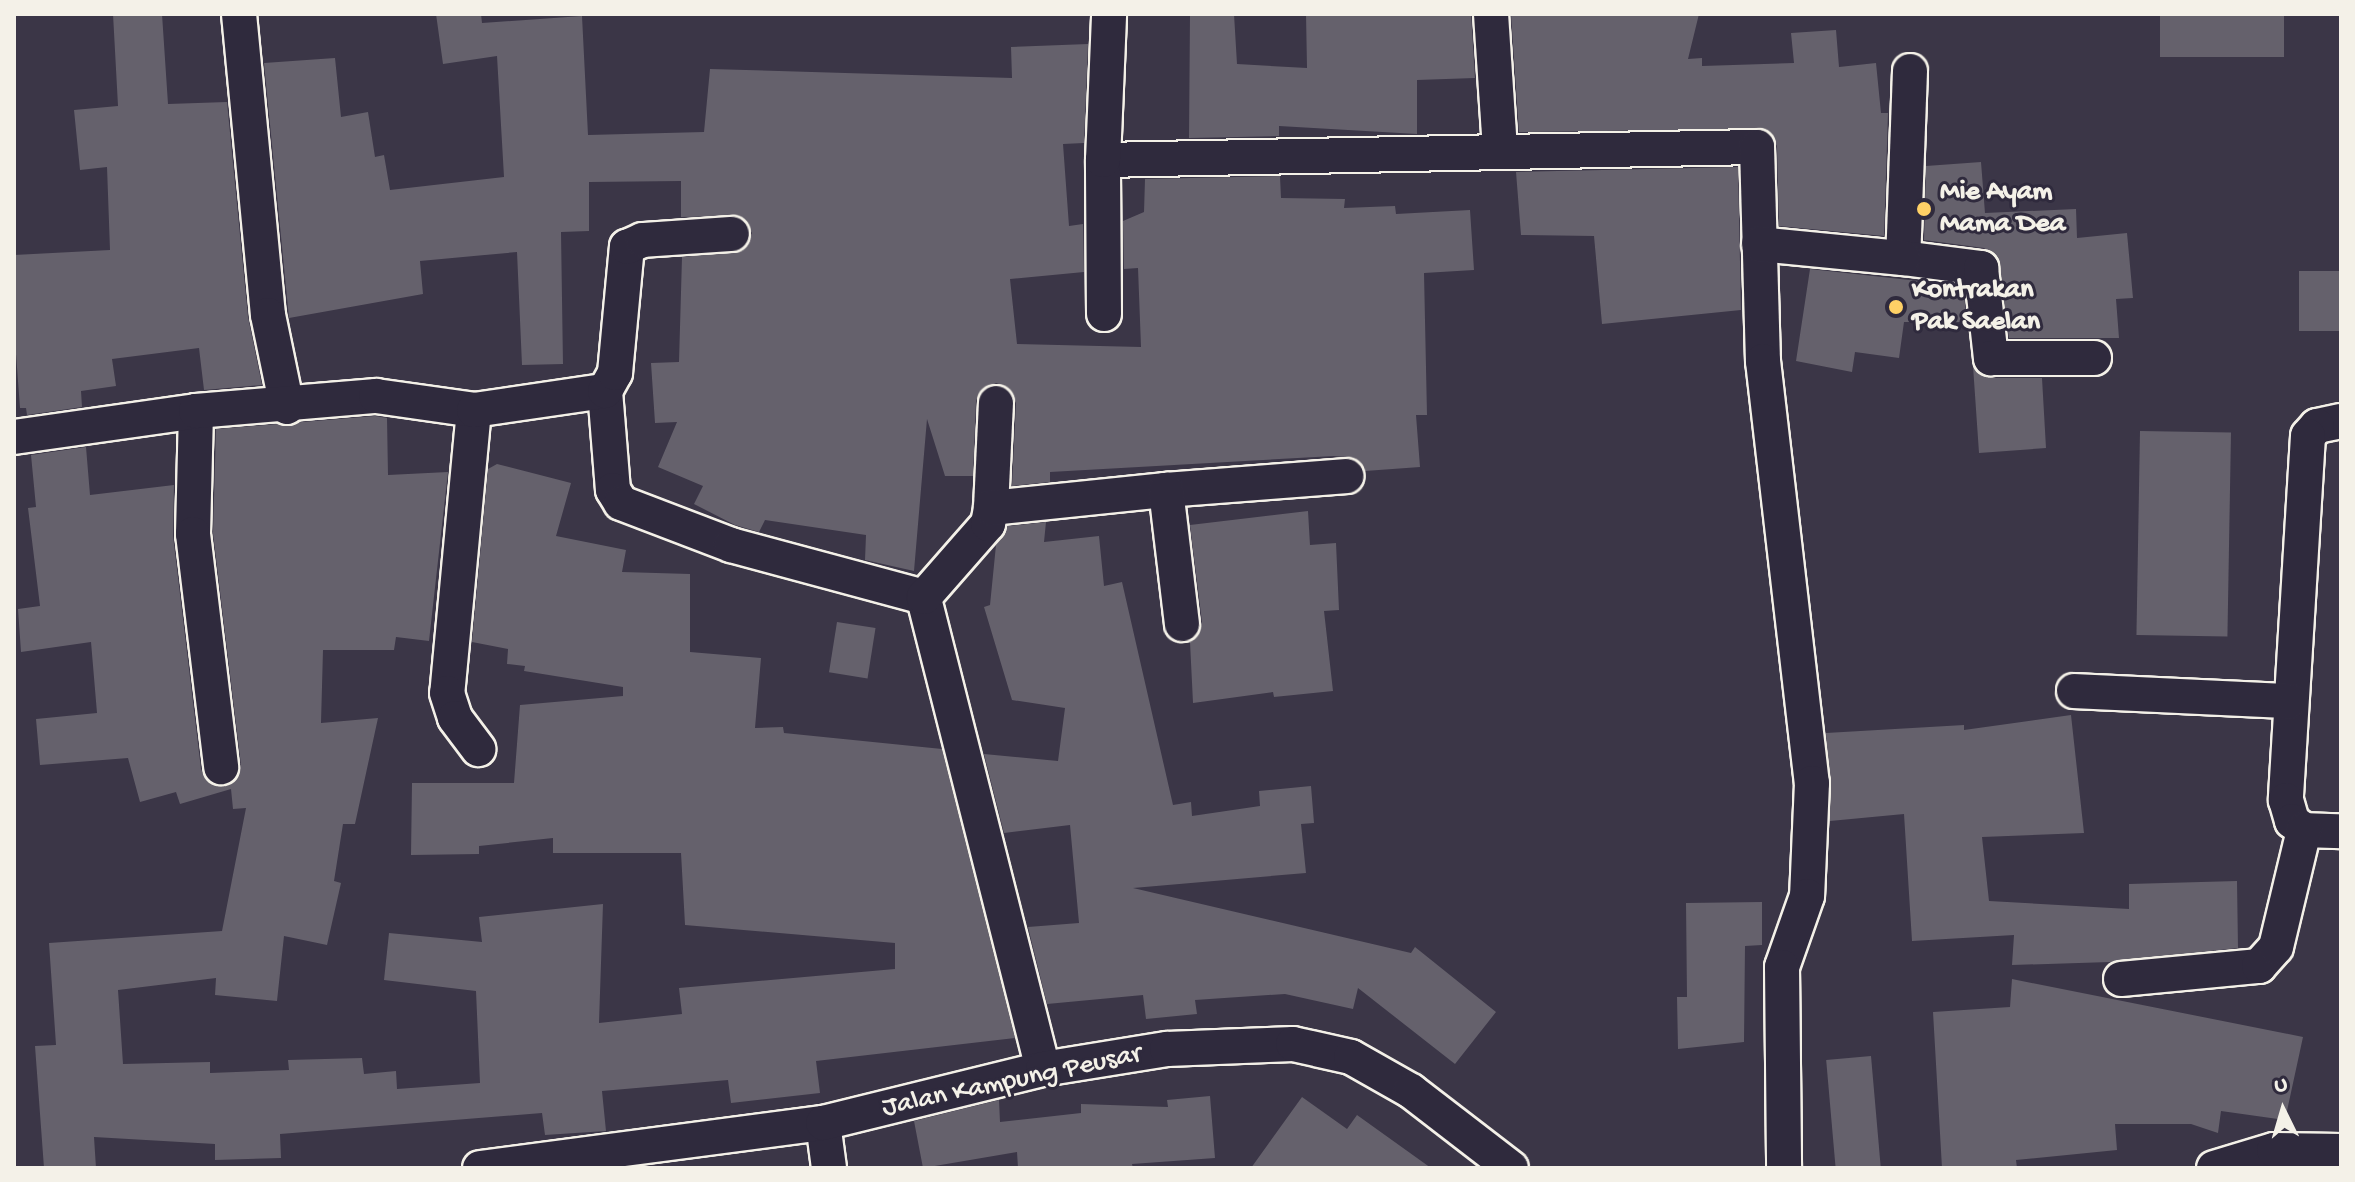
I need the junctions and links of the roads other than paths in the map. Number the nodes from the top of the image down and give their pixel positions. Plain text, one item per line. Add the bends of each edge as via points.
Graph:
1 (239, 14) edge
2 (1109, 14) edge
3 (1491, 14) edge
4 (1910, 71) dead end
5 (1500, 150) junction
6 (1103, 160) junction
7 (732, 234) dead end
8 (1759, 244) junction
9 (1903, 258) junction
10 (1104, 314) dead end
11 (2094, 358) dead end
12 (605, 391) junction
13 (996, 403) dead end
14 (287, 407) junction
15 (474, 410) junction
16 (196, 411) junction
17 (2341, 421) edge
18 (14, 437) edge
19 (1346, 476) dead end
20 (1166, 490) junction
21 (991, 508) junction
22 (924, 597) junction
23 (1182, 624) dead end
24 (2074, 691) dead end
25 (2290, 701) junction
26 (478, 749) dead end
27 (221, 767) dead end
28 (2304, 830) junction
29 (2341, 831) edge
30 (2121, 979) dead end
31 (1043, 1069) junction
32 (823, 1123) junction
33 (2341, 1151) edge
34 (480, 1168) edge
35 (829, 1168) edge
36 (1511, 1168) edge
37 (1784, 1168) edge
38 (2214, 1168) edge

1 - 14 street via 268,315
2 - 6 street
3 - 5 street
4 - 9 street
5 - 6 street
5 - 8 street via 1757,147
6 - 10 street
7 - 12 street via 643,240 627,247 615,373
8 - 9 street
8 - 37 street via 1763,361 1812,783 1807,896 1781,981
9 - 11 street via 1981,268 1991,358
12 - 15 street
12 - 22 street via 613,490 621,503 731,545
13 - 21 street
14 - 15 street via 376,396
14 - 16 street
15 - 26 street via 447,693 455,718
16 - 18 street
16 - 27 street via 193,534
17 - 25 street via 2317,426 2308,436
19 - 20 street
20 - 21 street
20 - 23 street
21 - 22 street via 988,524
22 - 31 street
24 - 25 street
25 - 28 street via 2286,800 2292,821
28 - 29 street
28 - 30 street via 2276,947 2259,966
31 - 32 street, Jalan Kampung Peusar
31 - 36 street, Jalan Kampung Peusar via 1167,1049 1307,1047 1351,1057 1411,1091
32 - 34 street, Jalan Kampung Peusar
32 - 35 street
33 - 38 street via 2274,1150

